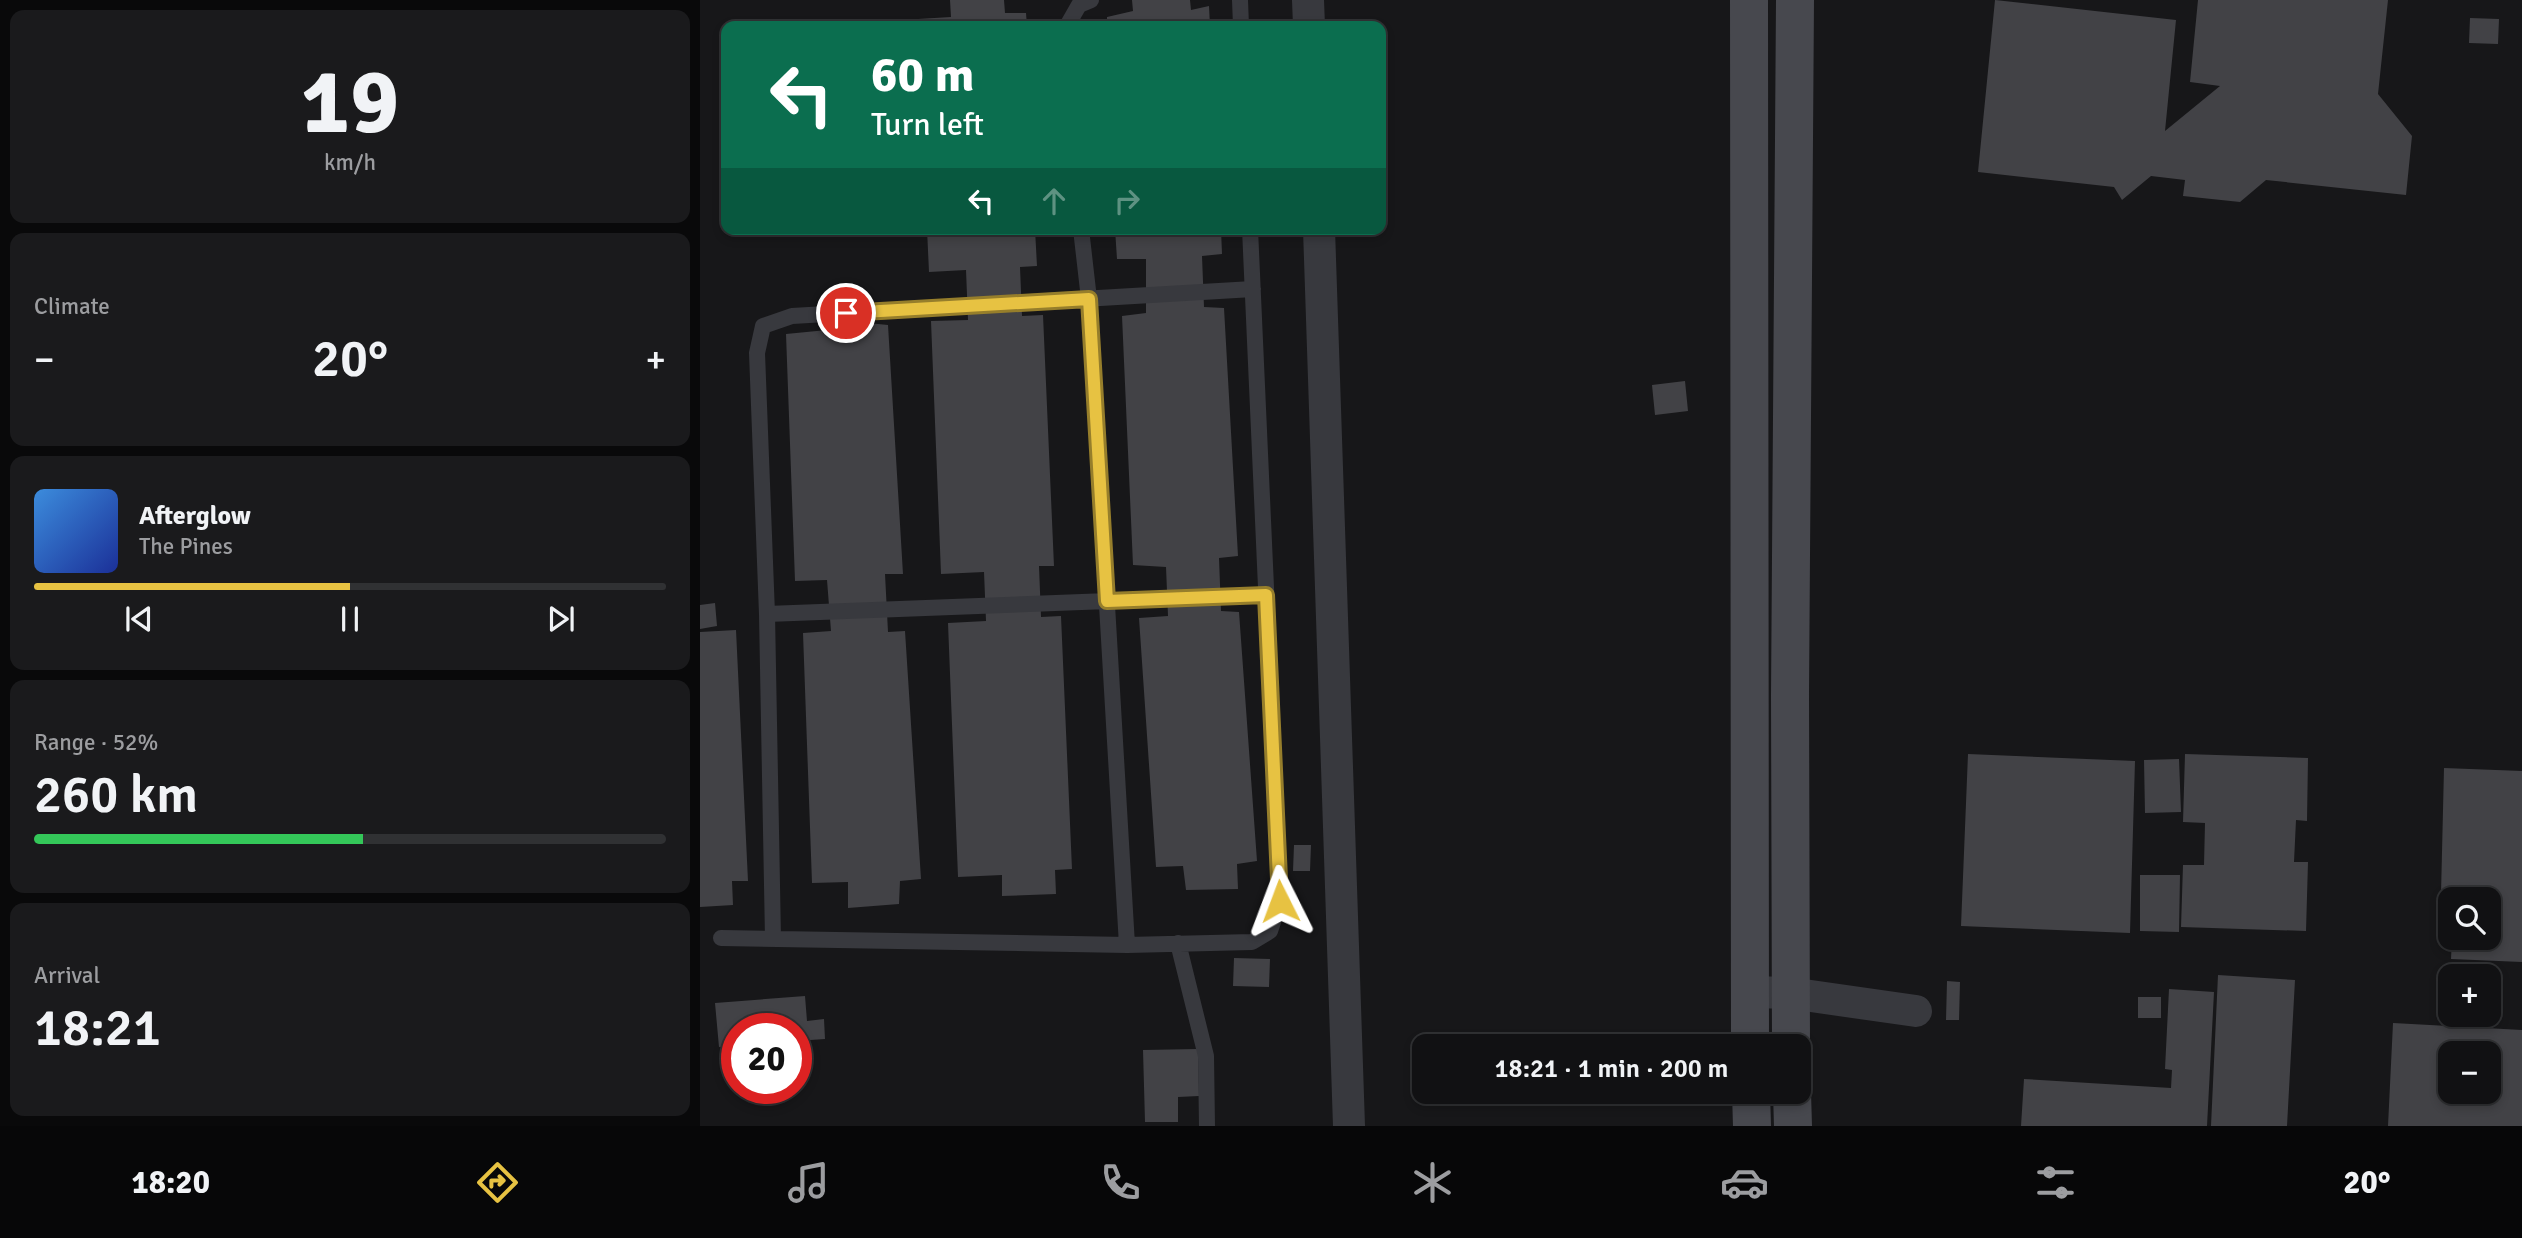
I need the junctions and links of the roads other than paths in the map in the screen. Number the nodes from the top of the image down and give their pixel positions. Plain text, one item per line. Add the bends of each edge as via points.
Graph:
1 (1091, 0) edge
2 (1240, 0) edge
3 (1308, 0) edge
4 (1749, 0) edge
5 (1795, 0) edge
6 (1071, 21) edge
7 (1241, 21) edge
8 (1309, 21) edge
9 (1083, 235) edge
10 (1250, 235) edge
11 (1319, 235) edge
12 (1253, 289) junction
13 (1089, 299) junction
14 (1266, 595) junction
15 (1107, 601) junction
16 (767, 614) junction
17 (721, 938) dead end
18 (773, 939) junction
19 (1178, 943) junction
20 (1127, 945) junction
21 (1751, 992) junction
22 (1790, 993) junction
23 (1916, 1011) dead end
24 (1750, 1034) edge
25 (1791, 1034) edge
26 (1751, 1104) edge
27 (1792, 1104) edge
28 (1208, 1126) edge
29 (1349, 1126) edge
30 (1752, 1126) edge
31 (1793, 1126) edge

1 - 6 lane via 1079,5
2 - 7 lane
3 - 8 street
4 - 21 main road
5 - 22 main road
9 - 13 lane
10 - 12 lane
11 - 29 street
12 - 13 lane
12 - 14 lane
13 - 15 lane
13 - 16 lane via 792,316 763,326 757,354
14 - 15 lane
14 - 19 lane via 1280,901 1270,931 1252,942
15 - 16 lane
15 - 20 lane
16 - 18 lane
17 - 18 lane
18 - 20 lane
19 - 20 lane
19 - 28 lane via 1206,1056
21 - 22 street
21 - 24 main road
22 - 23 street
22 - 25 main road
26 - 30 main road
27 - 31 main road

